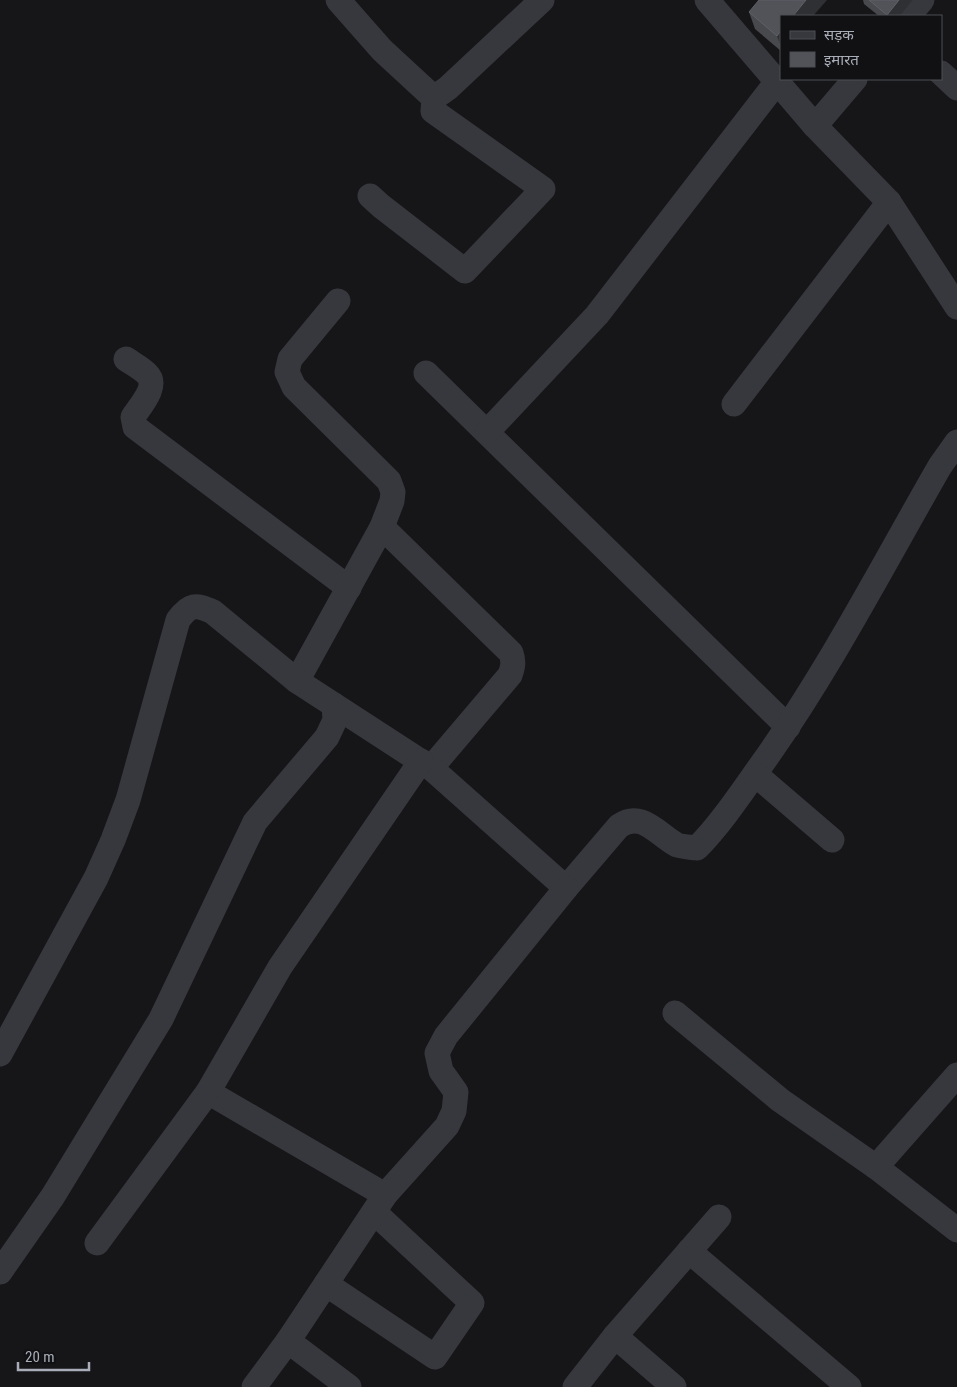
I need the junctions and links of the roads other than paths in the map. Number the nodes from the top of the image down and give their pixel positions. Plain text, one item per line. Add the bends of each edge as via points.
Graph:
1 (338, 0) edge
2 (542, 0) edge
3 (707, 0) edge
4 (922, 0) edge
5 (909, 15) edge
6 (942, 74) edge
7 (854, 80) edge
8 (776, 83) junction
9 (957, 88) edge
10 (434, 98) junction
11 (815, 126) junction
12 (370, 196) dead end
13 (889, 202) junction
14 (338, 301) dead end
15 (957, 307) edge
16 (126, 359) dead end
17 (426, 373) dead end
18 (734, 404) dead end
19 (487, 432) junction
20 (957, 442) edge
21 (382, 527) junction
22 (350, 588) junction
23 (297, 682) junction
24 (334, 705) junction
25 (788, 727) junction
26 (426, 765) junction
27 (755, 774) junction
28 (832, 840) dead end
29 (566, 888) junction
30 (675, 1013) dead end
31 (0, 1054) edge
32 (957, 1075) edge
33 (208, 1092) junction
34 (876, 1167) junction
35 (380, 1204) junction
36 (719, 1216) dead end
37 (957, 1230) edge
38 (97, 1243) dead end
39 (689, 1251) junction
40 (0, 1272) edge
41 (326, 1284) junction
42 (615, 1336) junction
43 (288, 1341) junction
44 (254, 1387) edge
45 (349, 1387) edge
46 (575, 1387) edge
47 (674, 1387) edge
48 (849, 1387) edge

1 - 10 street via 382,50
2 - 10 street
3 - 8 street
4 - 5 street
6 - 9 street
7 - 11 street
8 - 11 street
8 - 19 street via 596,315
10 - 12 street via 433,111 543,189 465,271
11 - 13 street
13 - 15 street
13 - 18 street
14 - 21 street via 290,360 287,372 294,387 389,481 392,501
16 - 22 street via 148,374 151,381 150,389 133,417 135,428
17 - 19 street
19 - 25 street
20 - 25 street
21 - 22 street
21 - 26 street via 511,653 513,659 510,675
22 - 23 street
23 - 24 street
23 - 31 street via 213,612 199,606 186,610 178,620 128,800 113,840 96,878
24 - 26 street
24 - 40 street via 335,720 327,737 255,822 161,1019 53,1196
25 - 27 street
26 - 29 street
26 - 33 street via 280,967
27 - 28 street
27 - 29 street via 697,848 679,846 648,824 626,821
29 - 35 street via 446,1036 437,1054 441,1071 456,1092 454,1111 447,1126
30 - 34 street via 780,1100
32 - 34 street
33 - 35 street
33 - 38 street
34 - 37 street
35 - 41 street
35 - 41 street via 472,1302 435,1357
36 - 39 street
39 - 42 street
39 - 48 street
41 - 43 street
42 - 46 street
42 - 47 street
43 - 44 street
43 - 45 street

